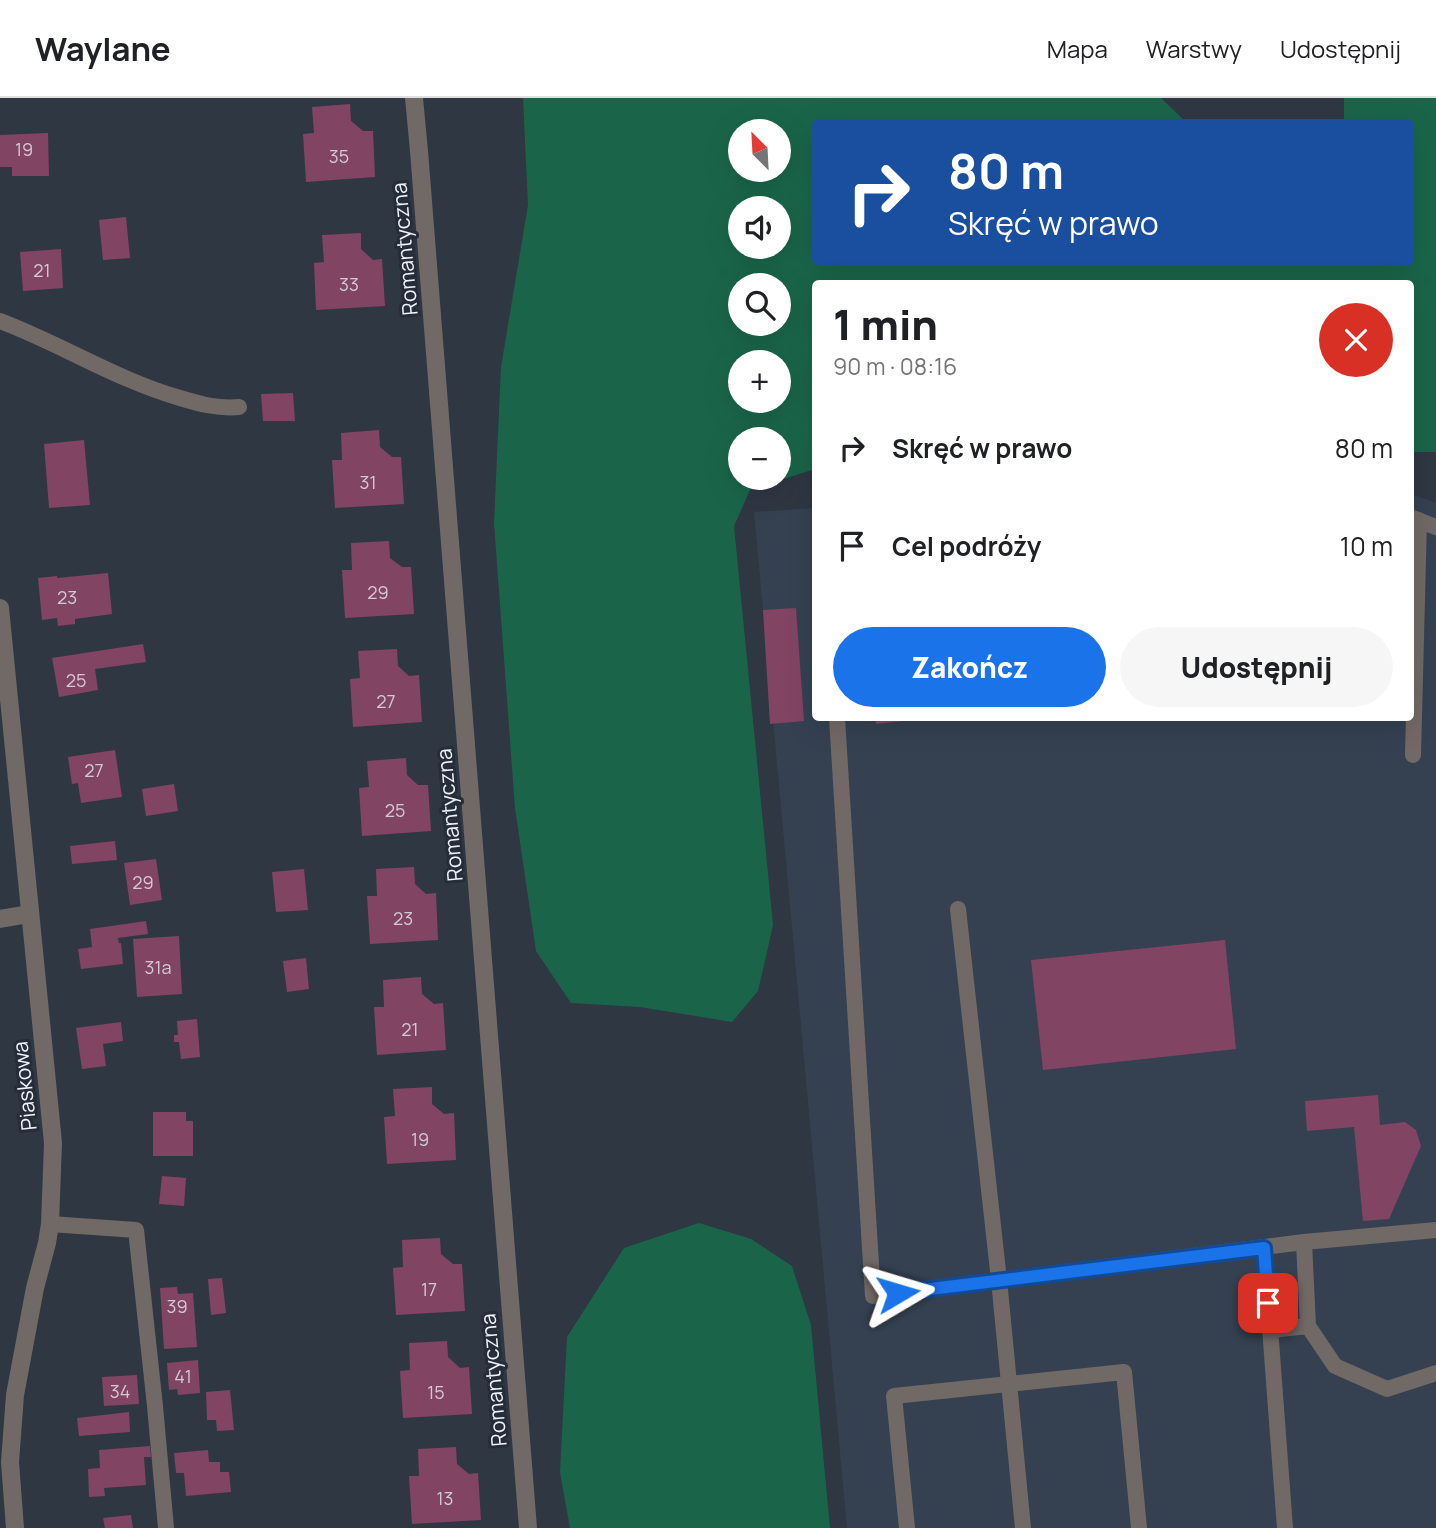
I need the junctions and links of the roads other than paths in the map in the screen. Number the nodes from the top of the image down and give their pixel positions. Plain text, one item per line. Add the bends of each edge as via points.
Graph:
1 (414, 98) edge
2 (0, 321) edge
3 (239, 407) dead end
4 (1415, 519) edge
5 (1436, 527) edge
6 (0, 608) edge
7 (1414, 637) edge
8 (837, 721) edge
9 (1413, 721) edge
10 (1413, 755) dead end
11 (958, 909) dead end
12 (29, 914) junction
13 (0, 919) edge
14 (50, 1224) junction
15 (1436, 1230) edge
16 (1304, 1242) junction
17 (1264, 1248) junction
18 (999, 1280) junction
19 (1307, 1326) junction
20 (1270, 1330) junction
21 (1436, 1373) edge
22 (1009, 1384) junction
23 (15, 1528) edge
24 (166, 1528) edge
25 (528, 1528) edge
26 (907, 1528) edge
27 (1023, 1528) edge
28 (1139, 1528) edge
29 (1285, 1528) edge

1 - 25 street, Romantyczna
2 - 3 lane via 142,386 209,406
4 - 5 lane
4 - 7 lane
6 - 12 street, Piaskowa
8 - 18 lane via 873,1296
9 - 10 lane
11 - 18 lane
12 - 13 street
12 - 14 street, Piaskowa via 53,1143
14 - 23 street, Piaskowa via 15,1395 10,1462
14 - 24 lane via 135,1230
15 - 16 lane
16 - 17 lane
16 - 19 lane
17 - 18 lane
17 - 20 lane
18 - 22 lane
19 - 20 lane
19 - 21 lane via 1335,1366 1387,1389
20 - 29 lane
22 - 26 lane via 894,1396
22 - 27 lane
22 - 28 lane via 1124,1372

